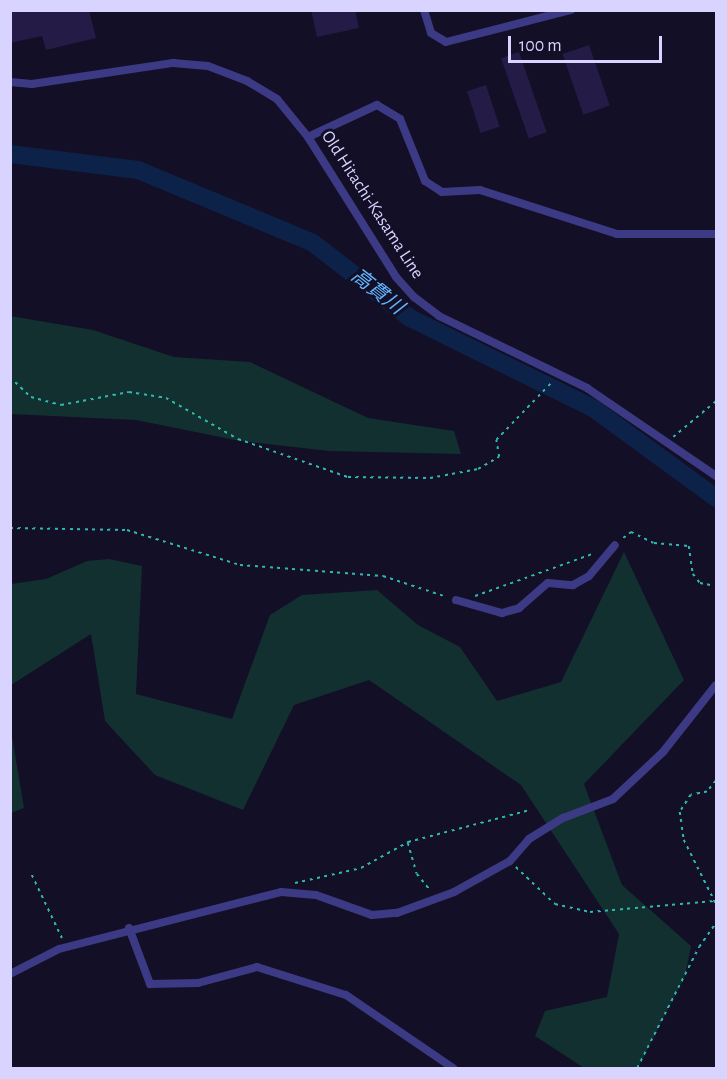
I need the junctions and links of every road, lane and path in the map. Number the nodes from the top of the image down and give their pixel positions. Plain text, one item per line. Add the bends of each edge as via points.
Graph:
1 (424, 10) edge
2 (571, 10) edge
3 (10, 82) edge
4 (308, 137) junction
5 (717, 234) edge
6 (10, 377) edge
7 (551, 382) dead end
8 (717, 401) edge
9 (667, 442) junction
10 (717, 476) edge
11 (10, 528) edge
12 (615, 545) joint
13 (598, 551) dead end
14 (717, 586) edge
15 (456, 600) junction
16 (717, 685) edge
17 (717, 781) edge
18 (530, 810) dead end
19 (408, 842) junction
20 (510, 861) junction
21 (32, 875) dead end
22 (281, 892) junction
23 (436, 897) junction
24 (716, 902) edge
25 (717, 922) edge
26 (129, 928) junction
27 (66, 947) junction
28 (10, 974) edge
29 (453, 1068) edge
30 (637, 1068) edge

1 - 2 street via 431,33 446,42
3 - 4 street, Old Hitachi-Kasama Line via 32,84 173,63 208,66 247,81 277,99
4 - 5 street via 377,105 400,119 425,181 442,192 480,190 617,234
4 - 9 street, Old Hitachi-Kasama Line via 396,277 414,297 439,316 587,388
6 - 7 path via 31,397 61,405 129,392 166,398 238,439 348,477 430,478 478,469 499,457 496,440
8 - 9 path
9 - 10 street, Old Hitachi-Kasama Line
11 - 15 path via 127,530 240,564 383,576
12 - 14 path via 630,532 654,543 689,546 693,574 700,583
12 - 15 street via 589,576 573,585 548,583 519,608 502,613
13 - 15 path
16 - 20 street via 663,752 626,788 612,799 546,828
17 - 24 path via 707,792 691,795 680,812 684,840
18 - 19 path
19 - 22 path via 361,868 301,879
19 - 23 path via 417,874
20 - 23 street
20 - 24 path via 555,904 590,912
21 - 27 path
22 - 23 street via 316,895 372,915 397,913
22 - 26 street
25 - 30 path via 699,947
26 - 27 street
26 - 29 street via 150,984 198,983 256,967 346,995
27 - 28 street

